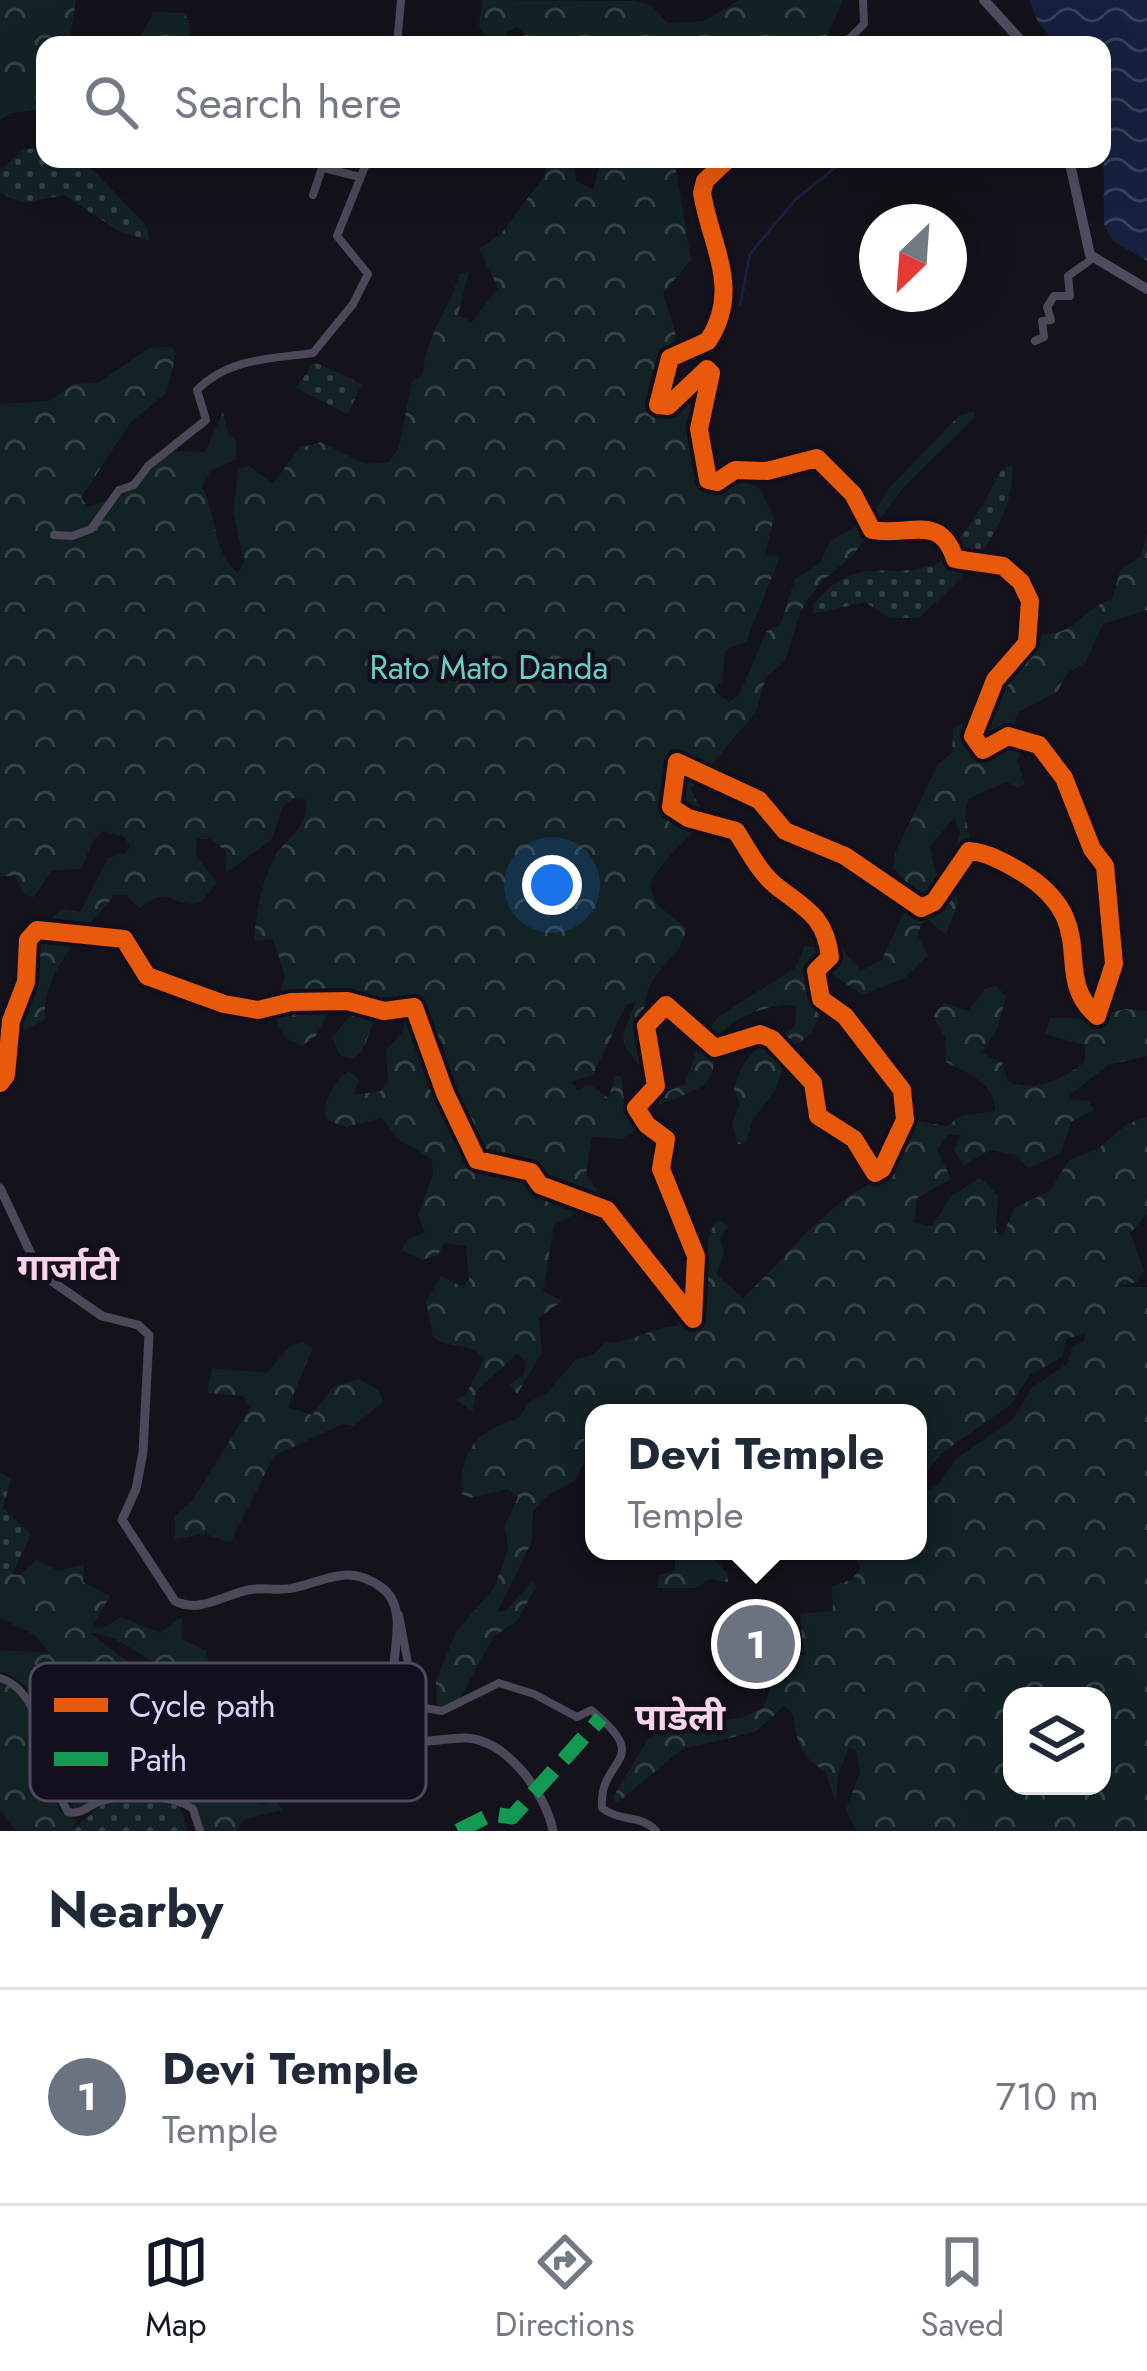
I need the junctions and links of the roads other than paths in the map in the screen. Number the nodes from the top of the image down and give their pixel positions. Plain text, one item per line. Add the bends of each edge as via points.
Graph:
1 (401, 0) edge
2 (863, 0) edge
3 (984, 0) edge
4 (398, 36) edge
5 (852, 36) edge
6 (1017, 36) edge
7 (322, 168) edge
8 (336, 168) edge
9 (364, 168) edge
10 (719, 168) edge
11 (1072, 168) edge
12 (360, 178) junction
13 (313, 195) dead end
14 (1092, 259) junction
15 (1147, 289) edge
16 (1036, 341) dead end
17 (54, 535) dead end
18 (0, 1083) edge
19 (0, 1189) edge
20 (395, 1604) junction
21 (392, 1663) edge
22 (407, 1663) edge
23 (0, 1678) edge
24 (30, 1702) edge
25 (426, 1708) edge
26 (426, 1741) edge
27 (65, 1801) edge
28 (106, 1801) edge
29 (176, 1801) edge
30 (200, 1831) edge
31 (553, 1831) edge
32 (656, 1831) edge

1 - 4 street
2 - 5 street via 864,24
3 - 6 main road
7 - 13 street
8 - 12 street
9 - 12 street
10 - 18 street via 702,193 728,284 725,301 708,340 670,358 658,405 668,406 707,369 698,429 708,480 817,458 854,494 872,530 941,533 955,559 994,562 1021,582 1030,602 1029,637 995,680 973,736 983,750 1008,736 1032,742 1064,778 1107,874 1114,964 1097,1016 1071,961 1062,904 1017,868 969,851 934,902 921,908 845,856 785,831 759,800 677,762 671,807 736,831 768,878 823,925 830,957 816,971 821,999 845,1016 902,1090 905,1120 875,1173 854,1139 818,1116 813,1083 772,1040 760,1034 715,1048 666,1005 646,1026 656,1086 636,1108 666,1139 662,1169 696,1256 694,1319 607,1210 540,1185 531,1172 477,1160 415,1007 224,1004 147,976 124,939 48,928 28,940 26,982
11 - 14 main road
12 - 17 street via 337,236 368,274 314,353 213,374 197,390 206,420 119,490 91,529
14 - 15 main road
14 - 16 street via 1068,276 1070,296 1054,296 1051,320 1042,321 1044,337
19 - 20 street via 40,1273 102,1316 148,1335 143,1452 122,1517 175,1601 195,1606 338,1574 365,1578
20 - 21 street
20 - 22 street
23 - 24 street
25 - 32 street via 442,1711 499,1684 577,1718 591,1710 615,1727 622,1749 602,1808
26 - 31 street via 465,1738 496,1748 528,1779
27 - 28 street via 78,1814
29 - 30 street via 193,1809

